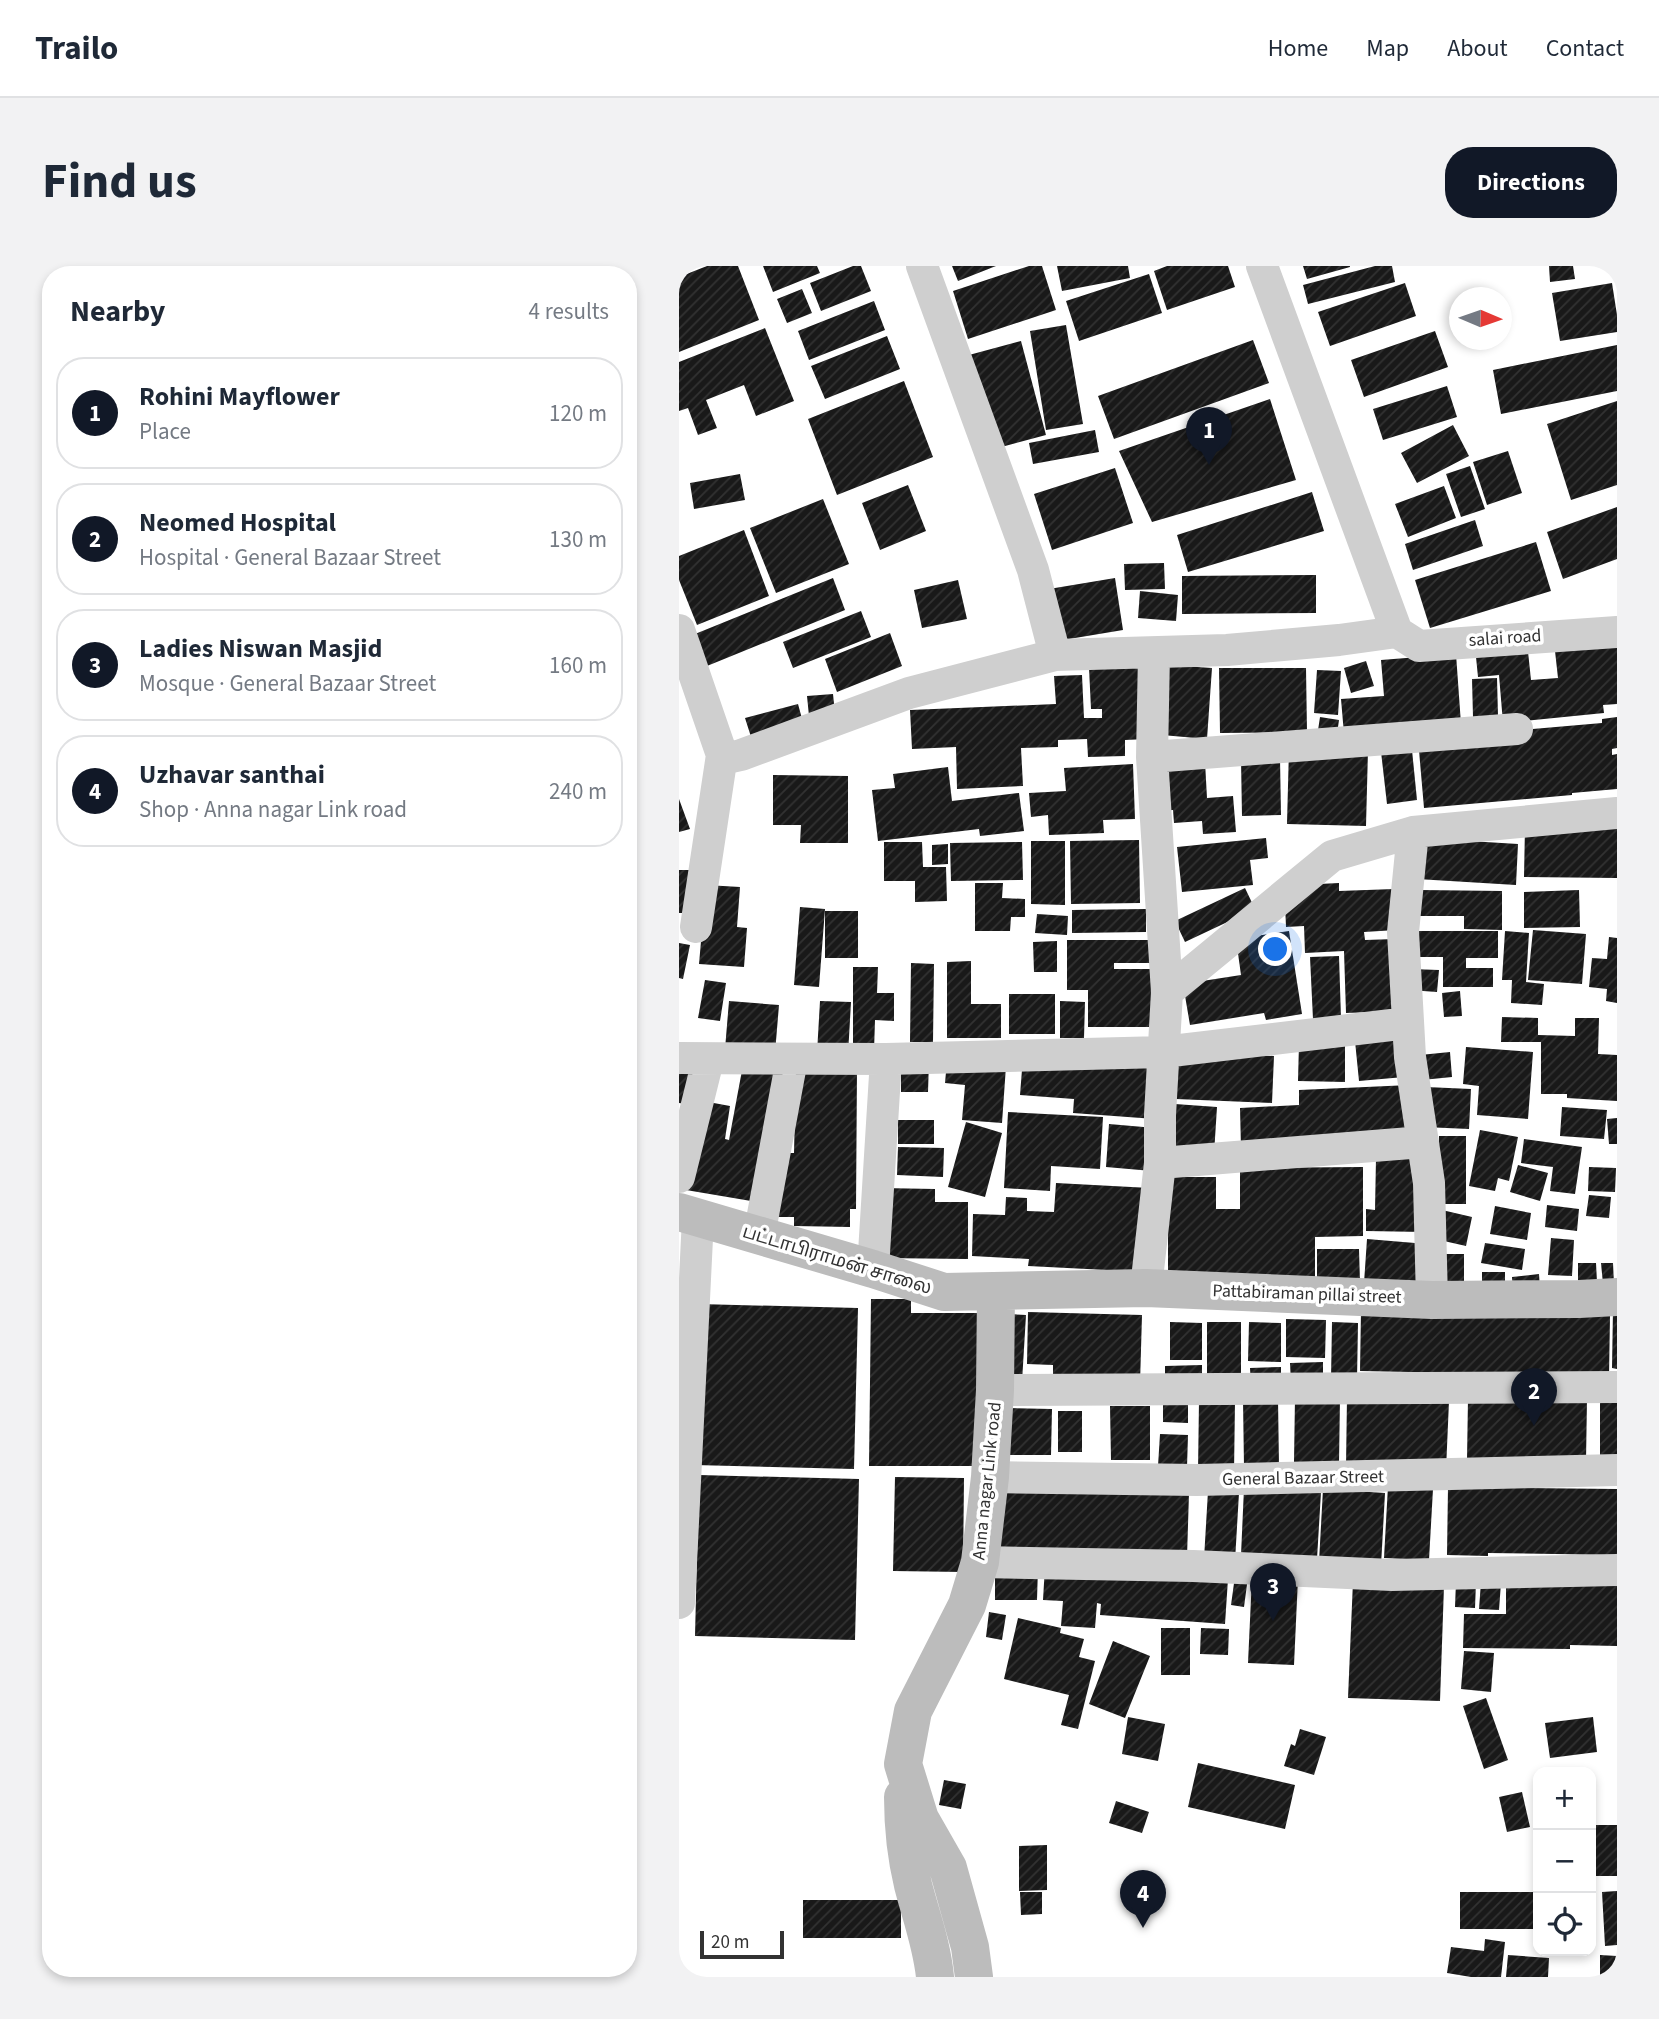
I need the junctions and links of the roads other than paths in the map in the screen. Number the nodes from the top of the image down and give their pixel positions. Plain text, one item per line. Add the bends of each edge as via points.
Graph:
1 (922, 266) edge
2 (1262, 266) edge
3 (679, 629) edge
4 (1398, 632) junction
5 (1617, 632) edge
6 (1154, 653) junction
7 (1055, 654) junction
8 (1517, 729) dead end
9 (722, 755) junction
10 (1152, 757) junction
11 (1617, 813) edge
12 (1413, 832) junction
13 (696, 927) dead end
14 (1167, 992) junction
15 (1408, 1023) junction
16 (1163, 1052) junction
17 (693, 1059) edge
18 (792, 1059) junction
19 (886, 1059) junction
20 (1423, 1142) junction
21 (1160, 1163) junction
22 (679, 1177) edge
23 (688, 1215) edge
24 (759, 1236) junction
25 (873, 1269) junction
26 (1146, 1287) junction
27 (996, 1292) junction
28 (1617, 1297) edge
29 (1432, 1300) junction
30 (1617, 1387) edge
31 (995, 1390) junction
32 (1617, 1470) edge
33 (990, 1477) junction
34 (980, 1562) junction
35 (1617, 1570) edge
36 (679, 1602) edge
37 (903, 1764) junction
38 (935, 1977) edge
39 (974, 1977) edge

1 - 7 street via 1033,570
2 - 4 street
3 - 9 street
4 - 5 street, salai road via 1419,646
4 - 6 street
6 - 7 street
6 - 10 street
7 - 9 street via 909,693 741,755
8 - 10 street
9 - 13 street
10 - 14 street
11 - 12 street
12 - 14 street via 1332,856
12 - 15 street via 1403,932
14 - 16 street
15 - 16 street
15 - 20 street
16 - 19 street
16 - 21 street
17 - 18 street
17 - 22 street
18 - 19 street
18 - 24 street
19 - 25 street
20 - 21 street
20 - 29 street via 1429,1183
21 - 26 street
23 - 24 street, பட்டாபிராமன் சாலை
23 - 36 street
24 - 25 street, பட்டாபிராமன் சாலை
25 - 27 street, பட்டாபிராமன் சாலை via 944,1292
26 - 27 street, Pattabiraman pillai street
26 - 29 street, Pattabiraman pillai street
27 - 31 street, Anna nagar Link road
28 - 29 street, Pattabiraman pillai street
30 - 31 street
31 - 33 street, Anna nagar Link road
32 - 33 street, General Bazaar Street via 1197,1480
33 - 34 street, Anna nagar Link road
34 - 35 street via 1392,1575
34 - 37 street, Anna nagar Link road via 967,1605 913,1711
37 - 38 street via 903,1828
37 - 39 street, Anna nagar Link road via 920,1819 948,1868

